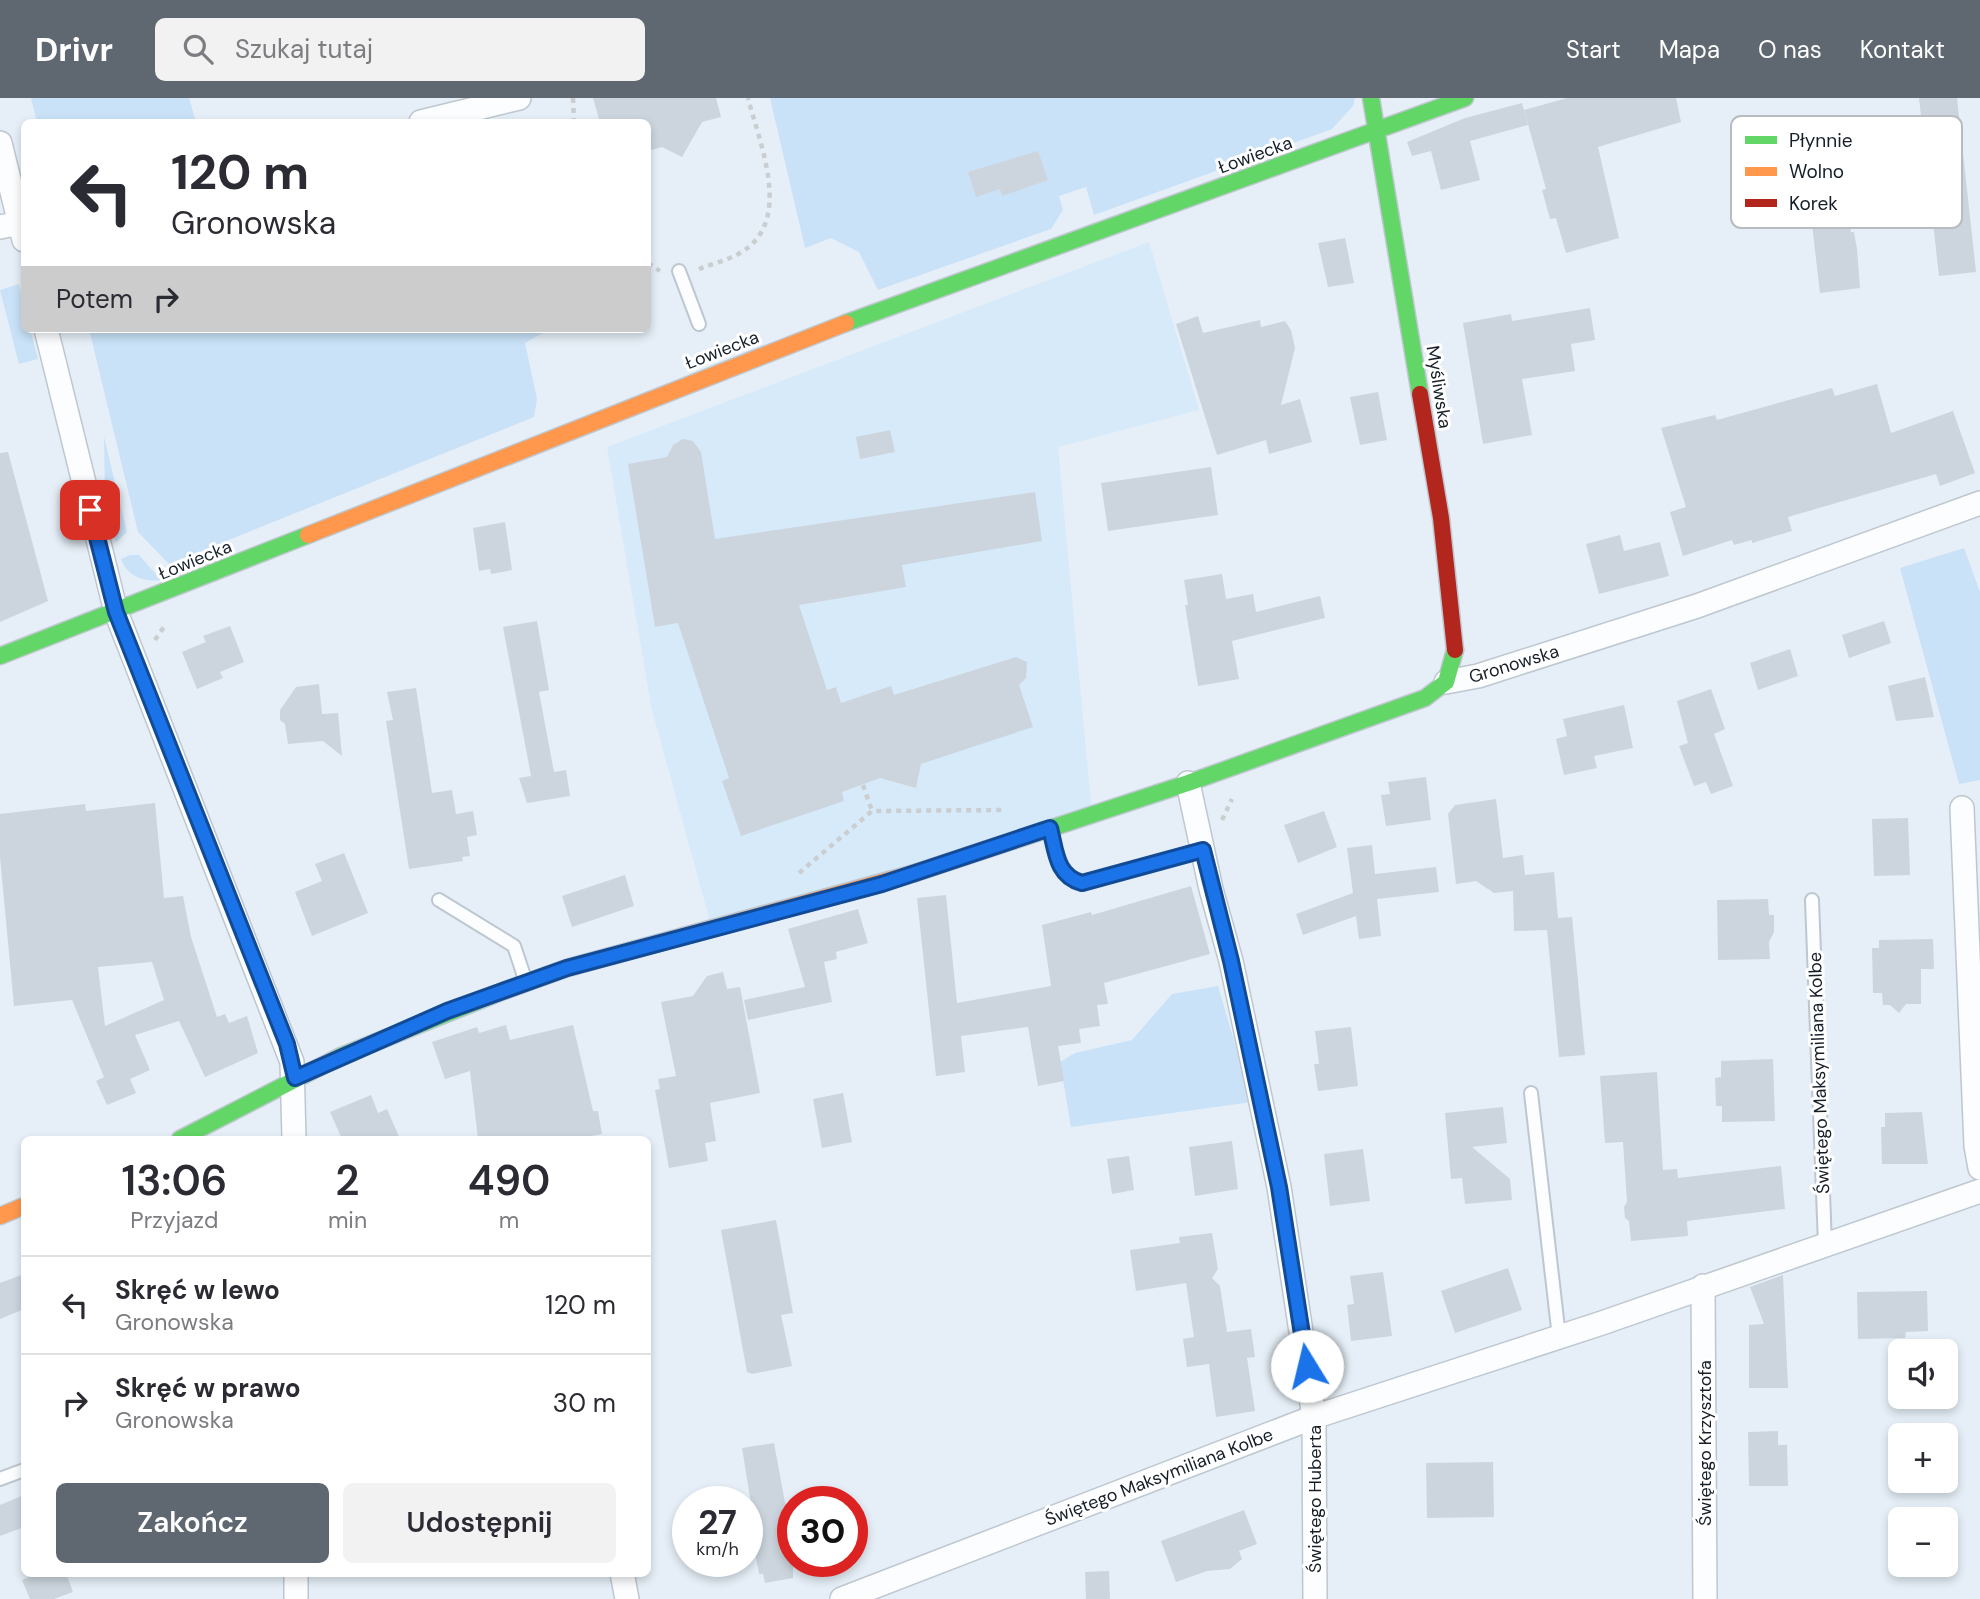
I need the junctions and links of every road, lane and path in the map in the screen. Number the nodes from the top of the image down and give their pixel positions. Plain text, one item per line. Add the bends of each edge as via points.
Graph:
1 (519, 98) edge
2 (573, 98) edge
3 (748, 98) edge
4 (1371, 98) edge
5 (1465, 98) edge
6 (433, 119) edge
7 (574, 119) edge
8 (1377, 132) junction
9 (0, 143) edge
10 (17, 228) edge
11 (651, 265) edge
12 (679, 271) junction
13 (699, 324) dead end
14 (47, 333) edge
15 (1980, 503) edge
16 (116, 612) junction
17 (0, 656) edge
18 (1446, 682) junction
19 (1188, 783) junction
20 (863, 785) dead end
21 (1962, 808) dead end
22 (1017, 810) dead end
23 (873, 811) junction
24 (1050, 828) junction
25 (1203, 850) junction
26 (793, 878) dead end
27 (439, 900) dead end
28 (1812, 900) dead end
29 (526, 982) junction
30 (295, 1078) junction
31 (1531, 1093) dead end
32 (187, 1136) edge
33 (293, 1136) edge
34 (1980, 1168) edge
35 (1980, 1191) edge
36 (21, 1207) edge
37 (0, 1216) edge
38 (1825, 1245) junction
39 (1703, 1286) junction
40 (1559, 1338) junction
41 (1314, 1417) junction
42 (21, 1471) edge
43 (0, 1479) edge
44 (296, 1577) edge
45 (623, 1577) edge
46 (296, 1599) edge
47 (627, 1599) edge
48 (842, 1599) edge
49 (1315, 1599) edge
50 (1705, 1599) edge

1 - 6 street
2 - 7 path
3 - 12 path via 770,186 768,221 761,235 741,253 700,269
4 - 8 street, Myśliwska
5 - 8 street, Łowiecka
8 - 16 street, Łowiecka via 863,316
8 - 18 street, Myśliwska via 1441,518 1455,653
9 - 10 street
11 - 12 path via 662,273
12 - 13 lane
14 - 16 street
15 - 18 street, Gronowska via 1697,606 1478,676
16 - 17 street, Łowiecka
16 - 30 street via 287,1044
18 - 19 street, Gronowska via 1426,698
19 - 24 street, Gronowska
19 - 25 street, Świętego Huberta
20 - 23 path
21 - 34 street
22 - 23 path
23 - 26 path
24 - 25 lane via 1061,870 1082,883
24 - 29 street, Gronowska via 882,884
25 - 41 street, Świętego Huberta via 1279,1187
27 - 29 lane via 514,946
28 - 38 lane, Świętego Maksymiliana Kolbe
29 - 30 street, Gronowska via 435,1016
30 - 32 street, Gronowska
30 - 33 street
31 - 40 lane
35 - 38 street, Świętego Maksymiliana Kolbe
36 - 37 street
38 - 39 street, Świętego Maksymiliana Kolbe
39 - 40 street, Świętego Maksymiliana Kolbe
39 - 50 street, Świętego Krzysztofa
40 - 41 street, Świętego Maksymiliana Kolbe
41 - 48 street, Świętego Maksymiliana Kolbe
41 - 49 street, Świętego Huberta
42 - 43 lane
44 - 46 street
45 - 47 street

